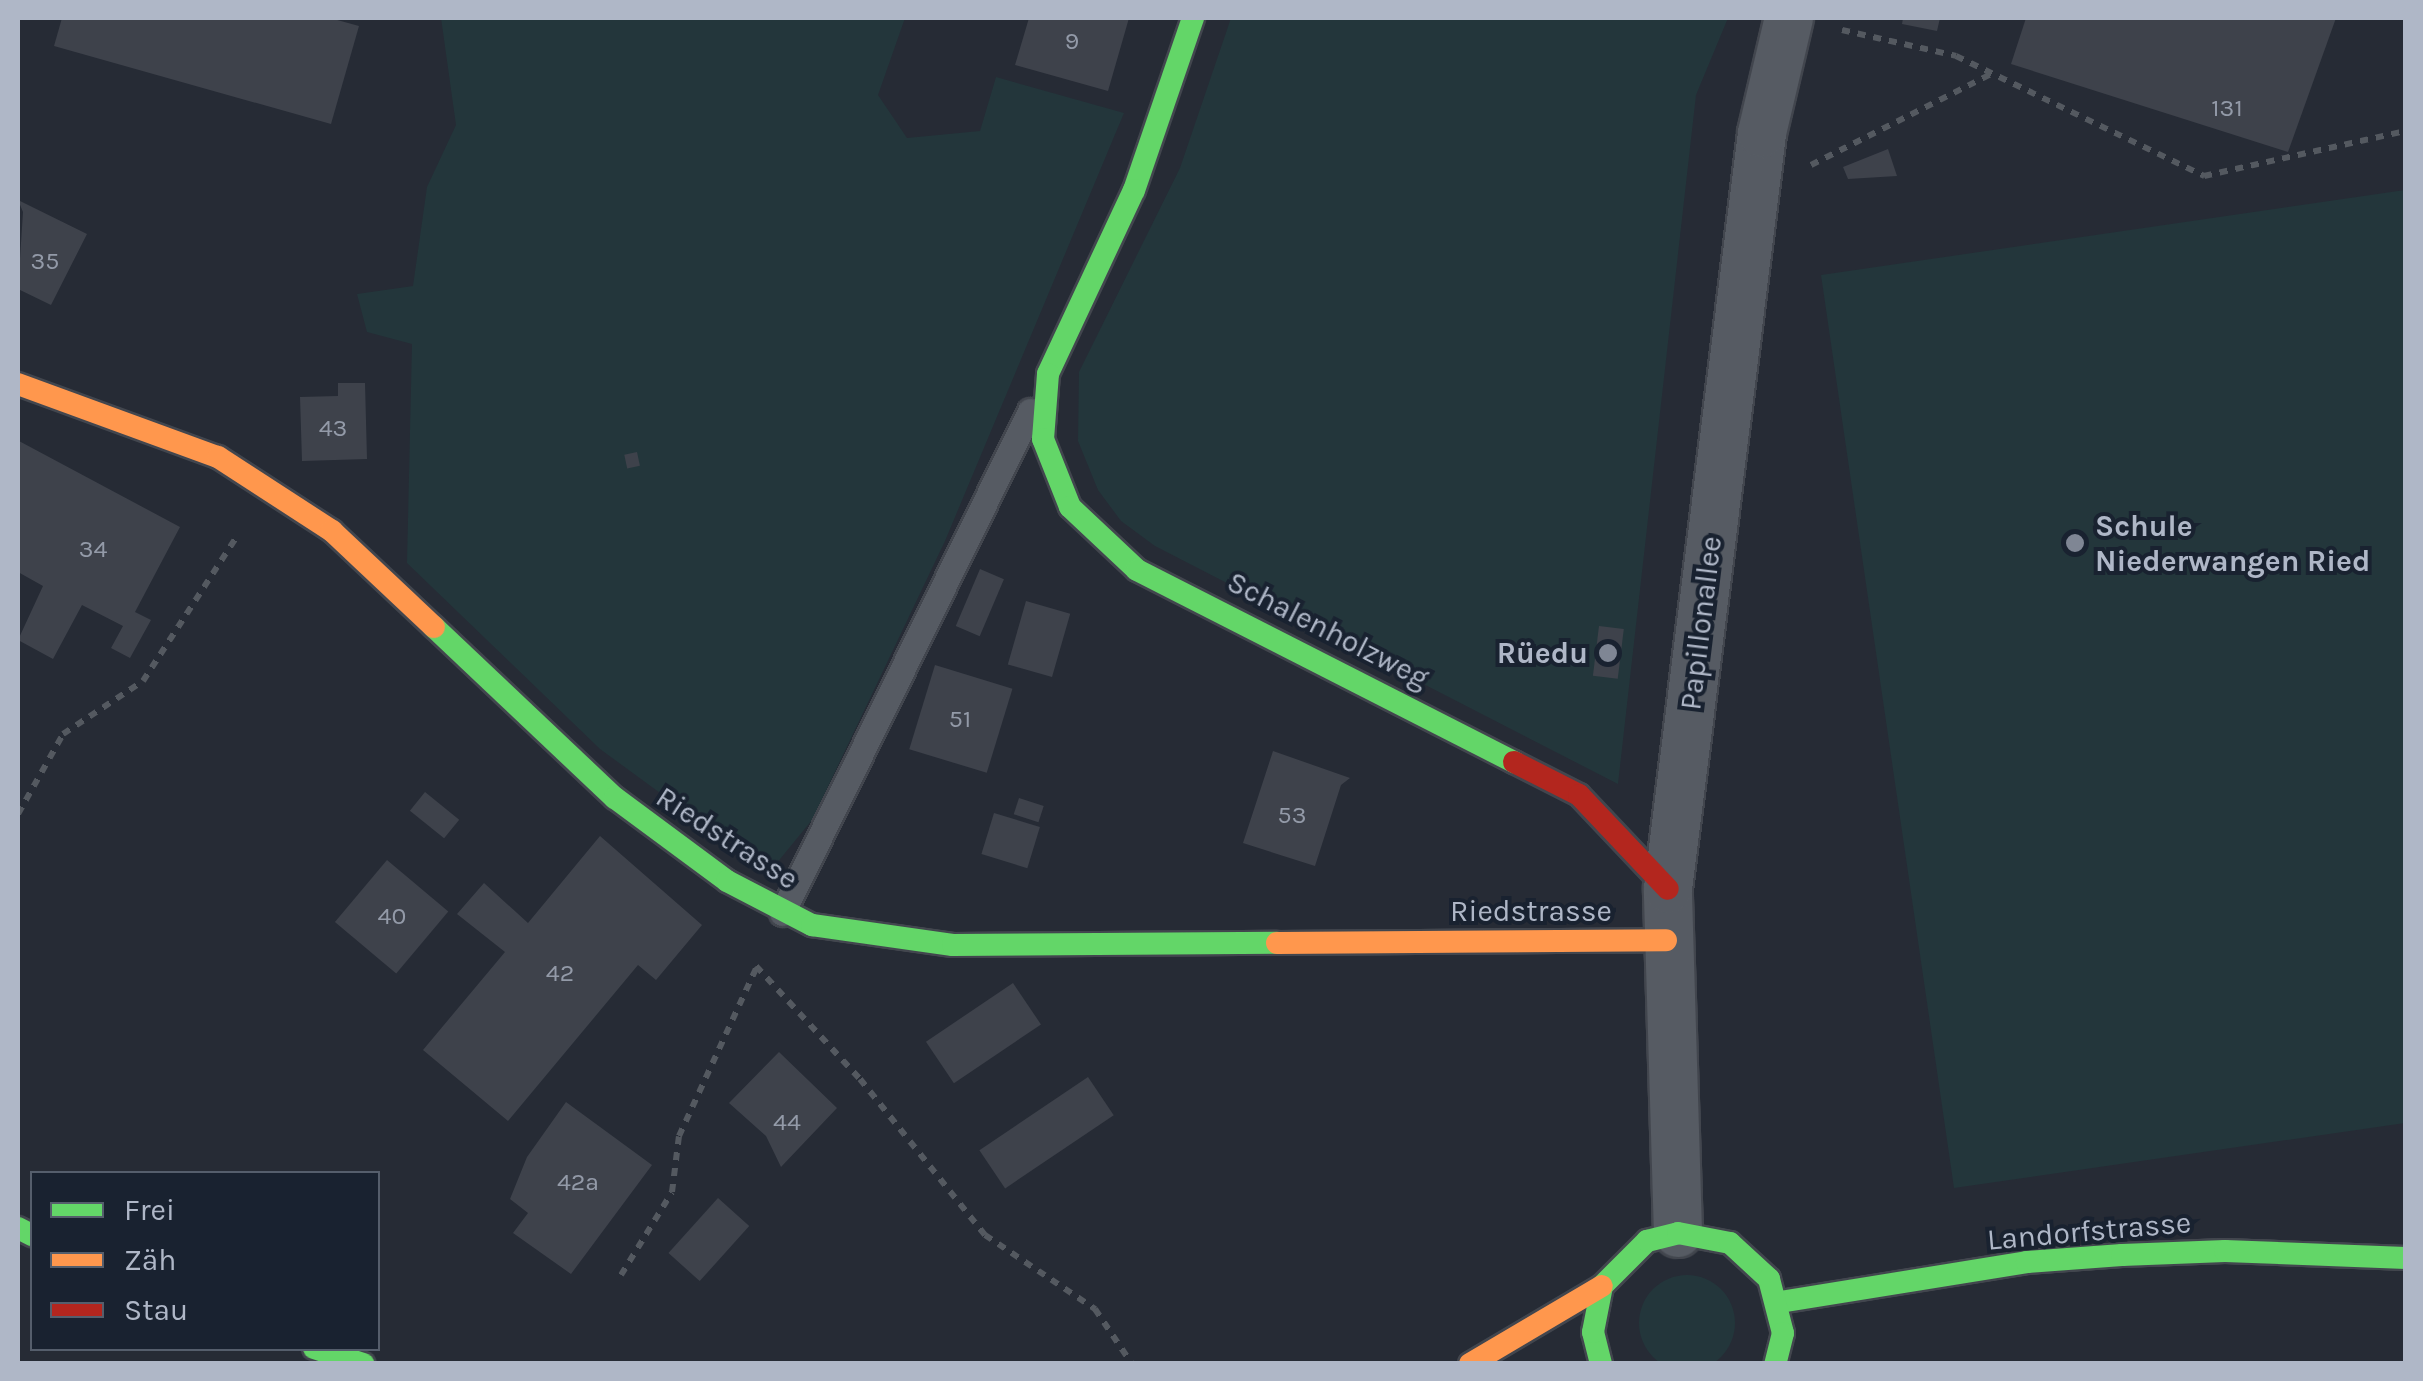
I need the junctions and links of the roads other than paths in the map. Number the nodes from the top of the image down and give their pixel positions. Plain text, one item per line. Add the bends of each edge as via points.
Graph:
1 (1192, 18) edge
2 (1789, 18) edge
3 (1048, 374) junction
4 (18, 384) edge
5 (1668, 889) junction
6 (782, 913) junction
7 (1666, 940) junction
8 (1678, 1233) junction
9 (2406, 1258) edge
10 (1602, 1286) junction
11 (1780, 1302) junction
12 (323, 1351) edge
13 (363, 1364) edge
14 (1470, 1364) edge
15 (1601, 1364) edge
16 (1775, 1364) edge

1 - 3 street, Schalenholzweg via 1151,150
2 - 5 street, Papillonallee via 1754,194
3 - 5 street, Schalenholzweg via 1041,419 1047,459 1070,506 1099,539 1138,570 1579,794
3 - 6 lane, Schalenholzweg
4 - 6 street, Riedstrasse via 201,450 332,531 615,798 674,846
5 - 7 street, Papillonallee
6 - 7 street, Riedstrasse via 843,933 954,944
7 - 8 street, Papillonallee
8 - 10 street via 1647,1241
8 - 11 street via 1718,1238 1752,1257
9 - 11 street, Landorfstrasse via 2226,1251 2103,1256
10 - 14 street
10 - 15 street via 1594,1332
11 - 16 street
12 - 13 street

